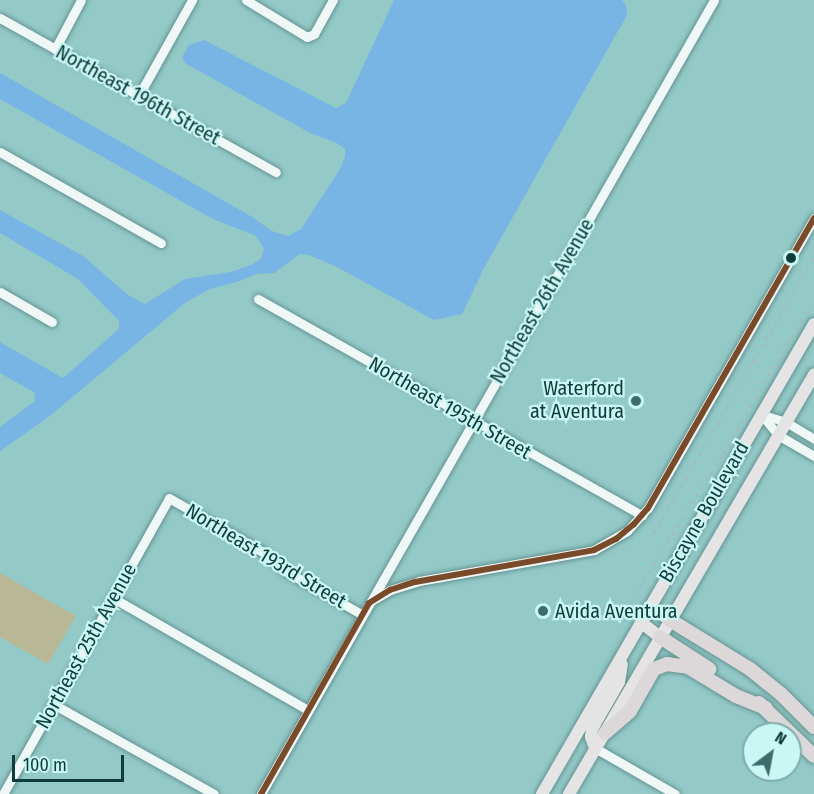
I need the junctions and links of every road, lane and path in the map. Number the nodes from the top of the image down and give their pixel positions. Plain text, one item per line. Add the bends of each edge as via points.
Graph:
1 (81, 0) edge
2 (192, 0) edge
3 (246, 0) edge
4 (333, 0) edge
5 (714, 0) edge
6 (0, 18) edge
7 (55, 49) junction
8 (139, 95) junction
9 (0, 152) edge
10 (276, 172) dead end
11 (814, 218) edge
12 (161, 243) dead end
13 (0, 292) edge
14 (258, 299) dead end
15 (52, 322) dead end
16 (814, 324) edge
17 (814, 374) edge
18 (761, 414) junction
19 (474, 420) junction
20 (786, 422) junction
21 (778, 435) junction
22 (814, 440) edge
23 (814, 456) edge
24 (169, 498) joint
25 (642, 515) junction
26 (113, 598) junction
27 (369, 603) junction
28 (650, 606) junction
29 (363, 615) junction
30 (670, 620) junction
31 (642, 622) junction
32 (660, 637) junction
33 (624, 654) junction
34 (53, 704) junction
35 (766, 708) junction
36 (308, 710) junction
37 (814, 727) edge
38 (605, 733) junction
39 (595, 748) junction
40 (814, 756) edge
41 (3, 794) edge
42 (214, 794) edge
43 (261, 794) edge
44 (542, 794) edge
45 (569, 794) edge
46 (675, 794) edge

1 - 7 street
2 - 8 street
3 - 4 street via 307,37 314,34
5 - 19 street, Northeast 26th Avenue
6 - 7 street, Northeast 196th Street
7 - 8 street, Northeast 196th Street
8 - 10 street, Northeast 196th Street
9 - 12 street
11 - 25 street
13 - 15 street
14 - 19 street, Northeast 195th Street
16 - 18 main road, Biscayne Boulevard
17 - 20 main road, Biscayne Boulevard
18 - 20 street
18 - 21 street
18 - 28 main road, Biscayne Boulevard
19 - 25 street, Northeast 195th Street
19 - 27 street, Northeast 26th Avenue
20 - 21 main road, Biscayne Boulevard
20 - 22 street
21 - 23 street
21 - 30 main road, Biscayne Boulevard
24 - 26 street, Northeast 25th Avenue
24 - 29 street, Northeast 193rd Street
25 - 27 street via 620,537 594,550 415,582 390,590
26 - 34 street, Northeast 25th Avenue
26 - 36 street
27 - 29 street, Northeast 26th Avenue
28 - 30 main road
28 - 31 main road, Biscayne Boulevard
29 - 36 street, Northeast 26th Avenue
30 - 32 main road, Biscayne Boulevard
30 - 37 highway via 750,669
31 - 32 main road
31 - 33 main road, Biscayne Boulevard
32 - 35 highway
32 - 38 main road, Biscayne Boulevard
33 - 39 main road via 619,681 591,732
33 - 44 main road, Biscayne Boulevard
34 - 41 street, Northeast 25th Avenue
34 - 42 street
35 - 38 highway via 736,696 688,667 667,664 654,669 630,711
35 - 40 highway
36 - 43 street, Northeast 26th Avenue
38 - 39 main road, Biscayne Boulevard
39 - 45 main road, Biscayne Boulevard
39 - 46 street

